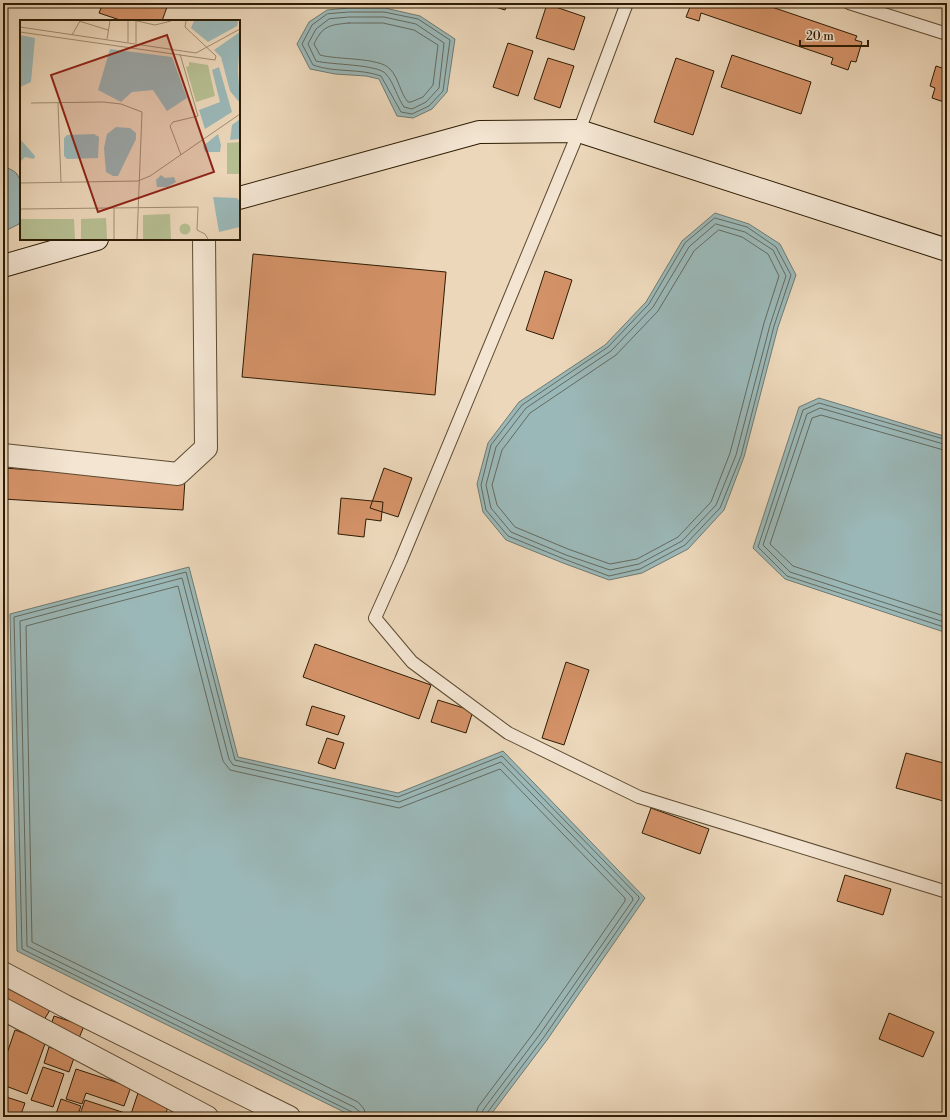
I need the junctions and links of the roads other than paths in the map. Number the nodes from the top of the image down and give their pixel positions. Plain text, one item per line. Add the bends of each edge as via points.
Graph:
1 (627, 3) edge
2 (849, 3) edge
3 (947, 34) edge
4 (579, 132) junction
5 (240, 198) edge
6 (94, 240) edge
7 (204, 240) edge
8 (947, 250) edge
9 (3, 266) edge
10 (3, 455) edge
11 (947, 892) edge
12 (3, 973) edge
13 (3, 1009) edge
14 (207, 1117) edge
15 (289, 1117) edge

1 - 4 lane
2 - 3 lane
4 - 5 street via 479,132
4 - 8 street
4 - 11 lane via 411,538 375,618 412,662 508,732 639,797
6 - 9 street
7 - 10 street via 206,448 178,474
12 - 15 street via 64,1006
13 - 14 street

